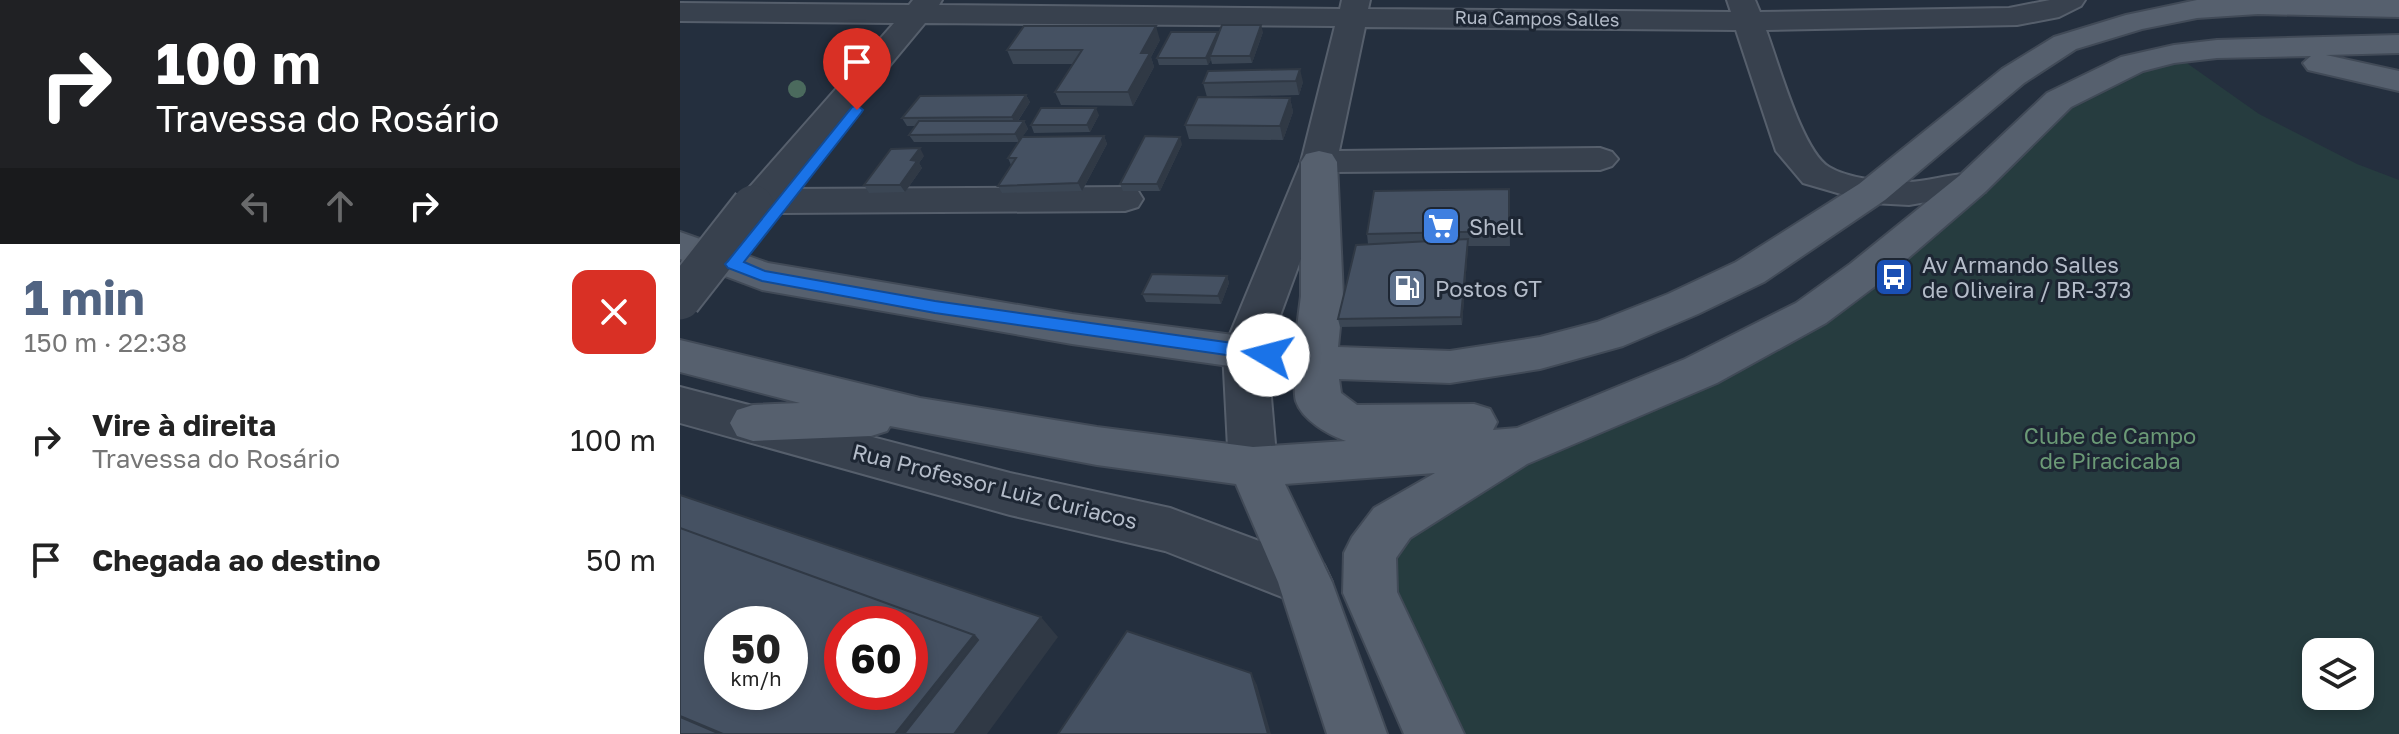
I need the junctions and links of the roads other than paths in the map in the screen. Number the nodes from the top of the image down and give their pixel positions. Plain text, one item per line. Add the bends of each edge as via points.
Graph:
1 (2383, 0) edge
2 (2319, 3) edge
3 (2064, 5) edge
4 (2399, 6) edge
5 (922, 7) edge
6 (1354, 8) edge
7 (1744, 10) edge
8 (680, 12) edge
9 (2396, 45) edge
10 (2174, 54) junction
11 (894, 64) dead end
12 (2399, 81) edge
13 (2059, 100) junction
14 (1600, 159) dead end
15 (1319, 162) junction
16 (1972, 184) junction
17 (1872, 192) junction
18 (1125, 199) dead end
19 (767, 204) junction
20 (680, 245) edge
21 (733, 264) junction
22 (680, 299) edge
23 (1245, 351) junction
24 (680, 356) edge
25 (1315, 362) junction
26 (1629, 402) junction
27 (680, 405) edge
28 (920, 416) junction
29 (753, 423) junction
30 (1521, 447) junction
31 (1253, 467) junction
32 (1305, 582) junction
33 (1357, 734) edge
34 (1434, 734) edge

1 - 4 main road
2 - 4 main road
2 - 9 main road
2 - 13 main road via 2323,15 2315,21 2181,36 2121,53 2092,68
2 - 17 main road via 2167,13 2065,43 2013,76
3 - 7 street, Rua Campos Salles via 2038,15 2009,17
5 - 6 street, Rua Campos Salles
5 - 8 street, Rua Campos Salles
5 - 19 street
6 - 7 street, Rua Campos Salles
6 - 15 street
7 - 17 street via 1793,151 1816,175
9 - 10 main road
10 - 12 main road via 2286,58
10 - 13 main road via 2132,64
11 - 19 street
13 - 16 main road
14 - 15 street
15 - 23 street
15 - 25 main road via 1322,296
16 - 17 street via 1919,193
16 - 26 main road via 1811,313
17 - 25 main road via 1750,272 1608,335 1540,353 1450,367
18 - 19 street
19 - 21 street
19 - 22 street, bridge
20 - 21 main road
21 - 23 main road via 762,276 935,307
23 - 25 main road
23 - 31 street
24 - 28 main road
25 - 26 main road via 1319,401 1348,423 1494,421
26 - 30 main road
27 - 29 street, Rua Professor Luiz Curiacos
28 - 29 main road
28 - 31 main road
29 - 32 street, Rua Professor Luiz Curiacos via 1010,494 1170,530
30 - 31 main road
30 - 34 main road via 1392,523 1370,553 1370,593
31 - 32 main road
32 - 33 main road

